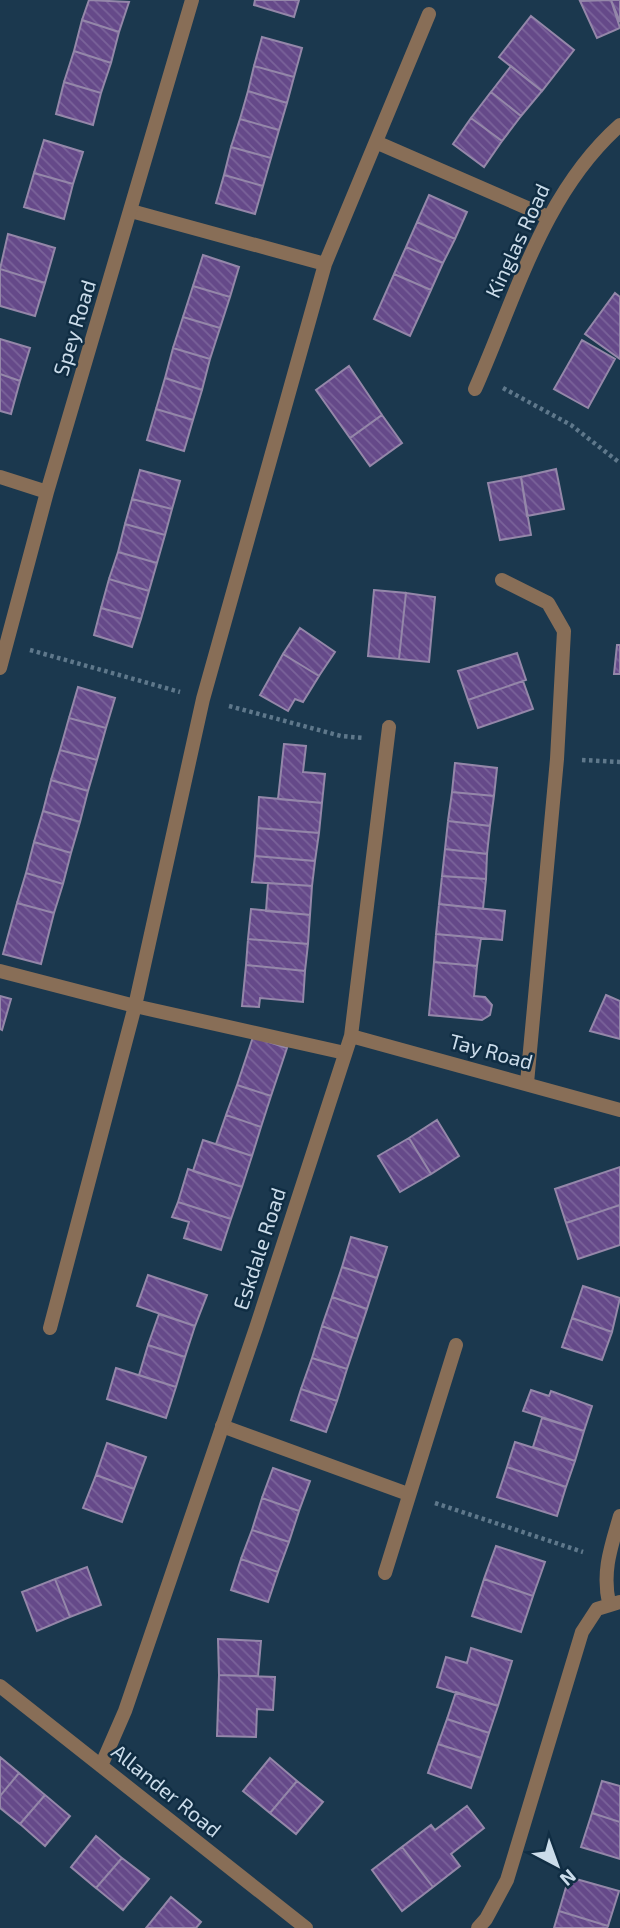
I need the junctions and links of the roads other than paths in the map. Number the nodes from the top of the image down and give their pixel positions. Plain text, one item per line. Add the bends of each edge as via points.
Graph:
1 (192, 0) edge
2 (429, 14) dead end
3 (620, 125) edge
4 (378, 143) junction
5 (131, 211) junction
6 (548, 217) junction
7 (325, 264) junction
8 (478, 382) road end
9 (0, 477) edge
10 (47, 492) junction
11 (502, 580) dead end
12 (0, 668) edge
13 (389, 734) road end
14 (0, 971) edge
15 (135, 1006) junction
16 (351, 1036) junction
17 (345, 1053) junction
18 (527, 1083) junction
19 (620, 1110) edge
20 (50, 1328) dead end
21 (456, 1345) dead end
22 (222, 1426) junction
23 (408, 1494) junction
24 (620, 1516) edge
25 (385, 1573) dead end
26 (615, 1603) edge
27 (0, 1686) edge
28 (101, 1766) junction
29 (306, 1928) edge
30 (478, 1928) edge

1 - 5 street, Spey Road
2 - 4 street
3 - 6 street, Kinglas Road via 574,175
4 - 6 street
4 - 7 street
5 - 7 street
5 - 10 street, Spey Road
6 - 8 street, Kinglas Road
7 - 15 street via 203,699
9 - 10 street
10 - 12 street, Spey Road
11 - 18 street via 548,603 564,631
13 - 16 street, Eskdale Road
14 - 15 street
15 - 17 street
15 - 20 street
16 - 17 street, Eskdale Road
16 - 18 street, Tay Road
17 - 22 street, Eskdale Road
18 - 19 street, Tay Road
21 - 23 street
22 - 23 street
22 - 28 street, Eskdale Road via 125,1712
23 - 25 street
24 - 26 street via 605,1582
26 - 30 street via 597,1609 582,1632 507,1880
27 - 28 street, Allander Road
28 - 29 street, Allander Road

